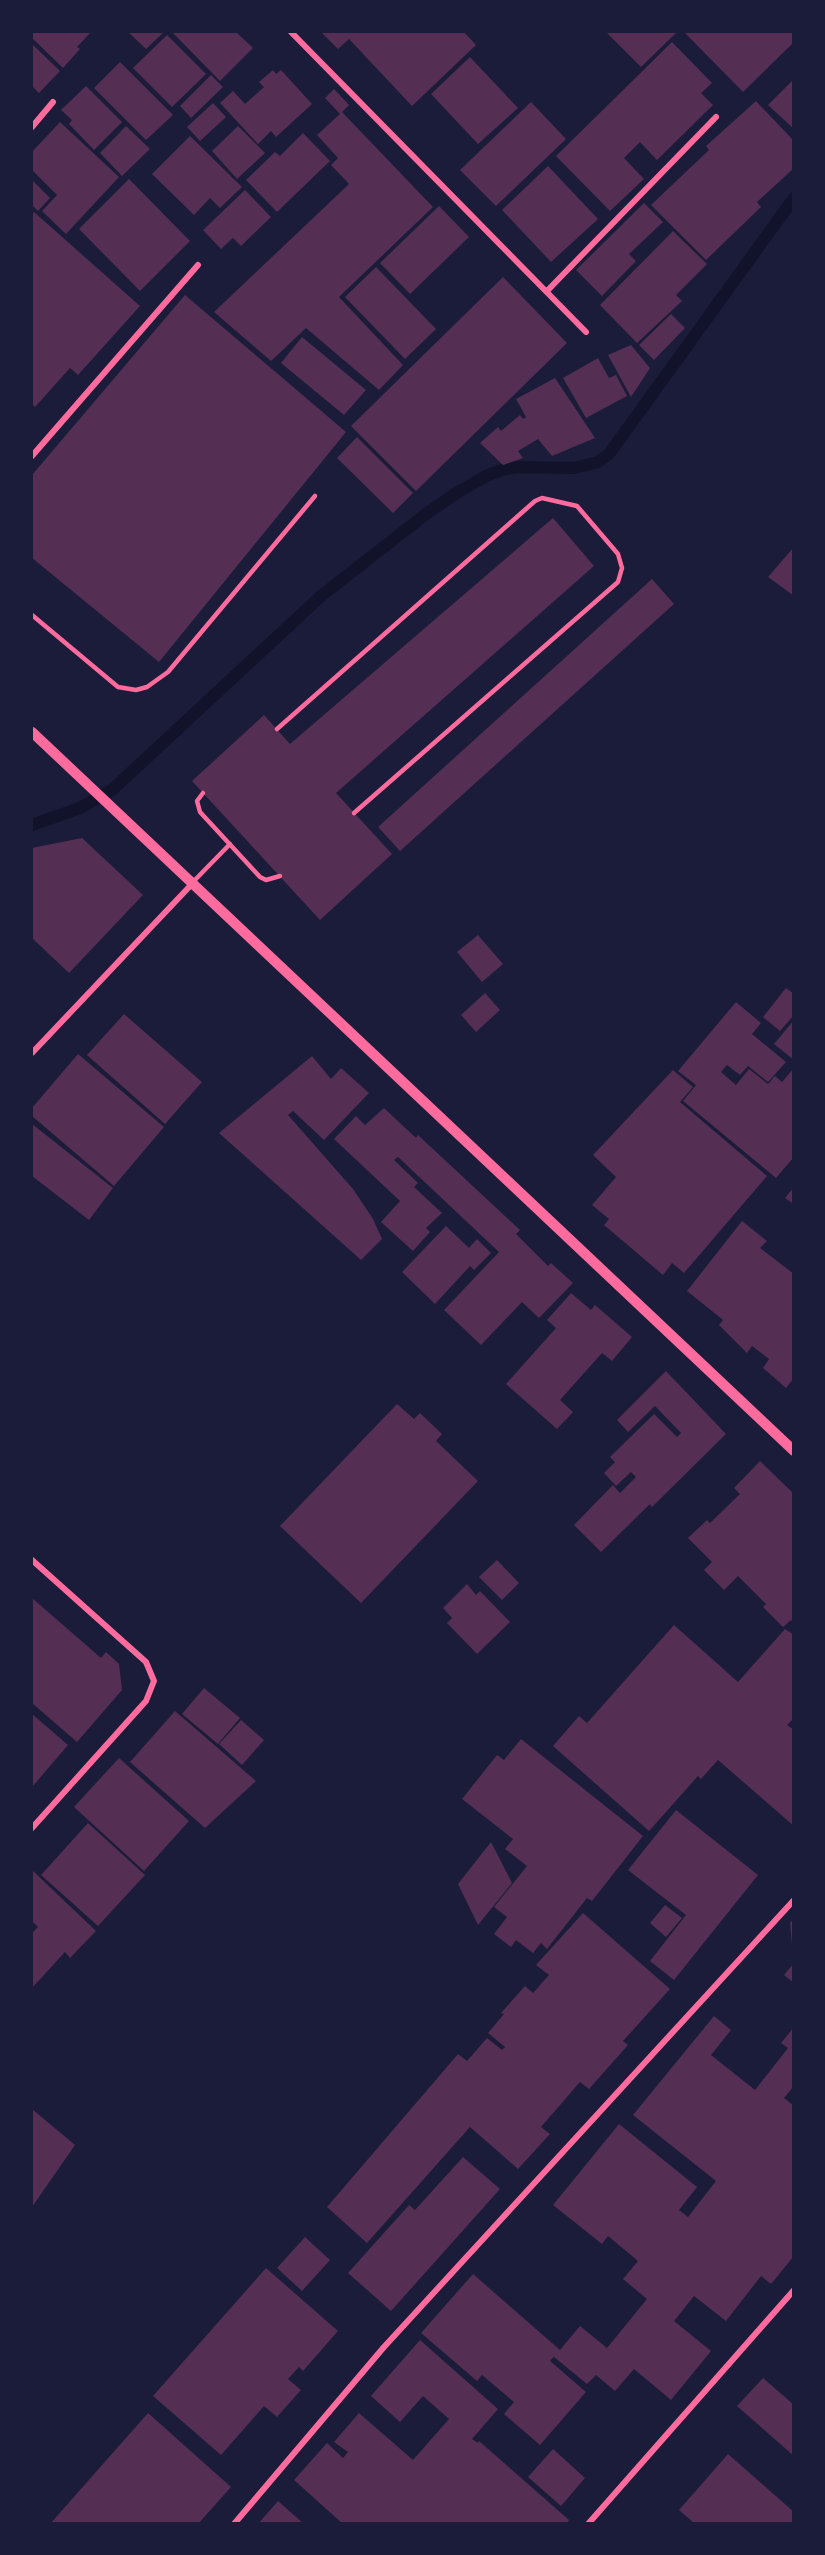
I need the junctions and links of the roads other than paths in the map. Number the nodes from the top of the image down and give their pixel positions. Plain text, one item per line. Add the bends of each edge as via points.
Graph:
1 (291, 32) edge
2 (53, 102) dead end
3 (716, 117) dead end
4 (32, 128) edge
5 (198, 265) dead end
6 (547, 291) junction
7 (586, 332) dead end
8 (32, 456) edge
9 (315, 496) dead end
10 (32, 615) edge
11 (277, 729) dead end
12 (32, 732) edge
13 (203, 793) dead end
14 (354, 813) dead end
15 (230, 844) junction
16 (280, 876) dead end
17 (191, 885) junction
18 (32, 1053) edge
19 (794, 1451) edge
20 (32, 1560) edge
21 (32, 1828) edge
22 (794, 1900) edge
23 (794, 2290) edge
24 (234, 2523) edge
25 (588, 2523) edge

1 - 6 street
2 - 4 street
3 - 6 street
5 - 8 street
6 - 7 street
9 - 10 lane via 168,672 147,687 118,687
11 - 14 lane via 534,501 542,498 577,506 618,554 622,568 618,582
12 - 17 street
13 - 15 lane via 198,807
15 - 16 lane via 260,877 266,880
15 - 17 lane
17 - 18 street
17 - 19 street
20 - 21 street via 146,1662 154,1681 146,1701
22 - 24 street via 384,2347
23 - 25 street

